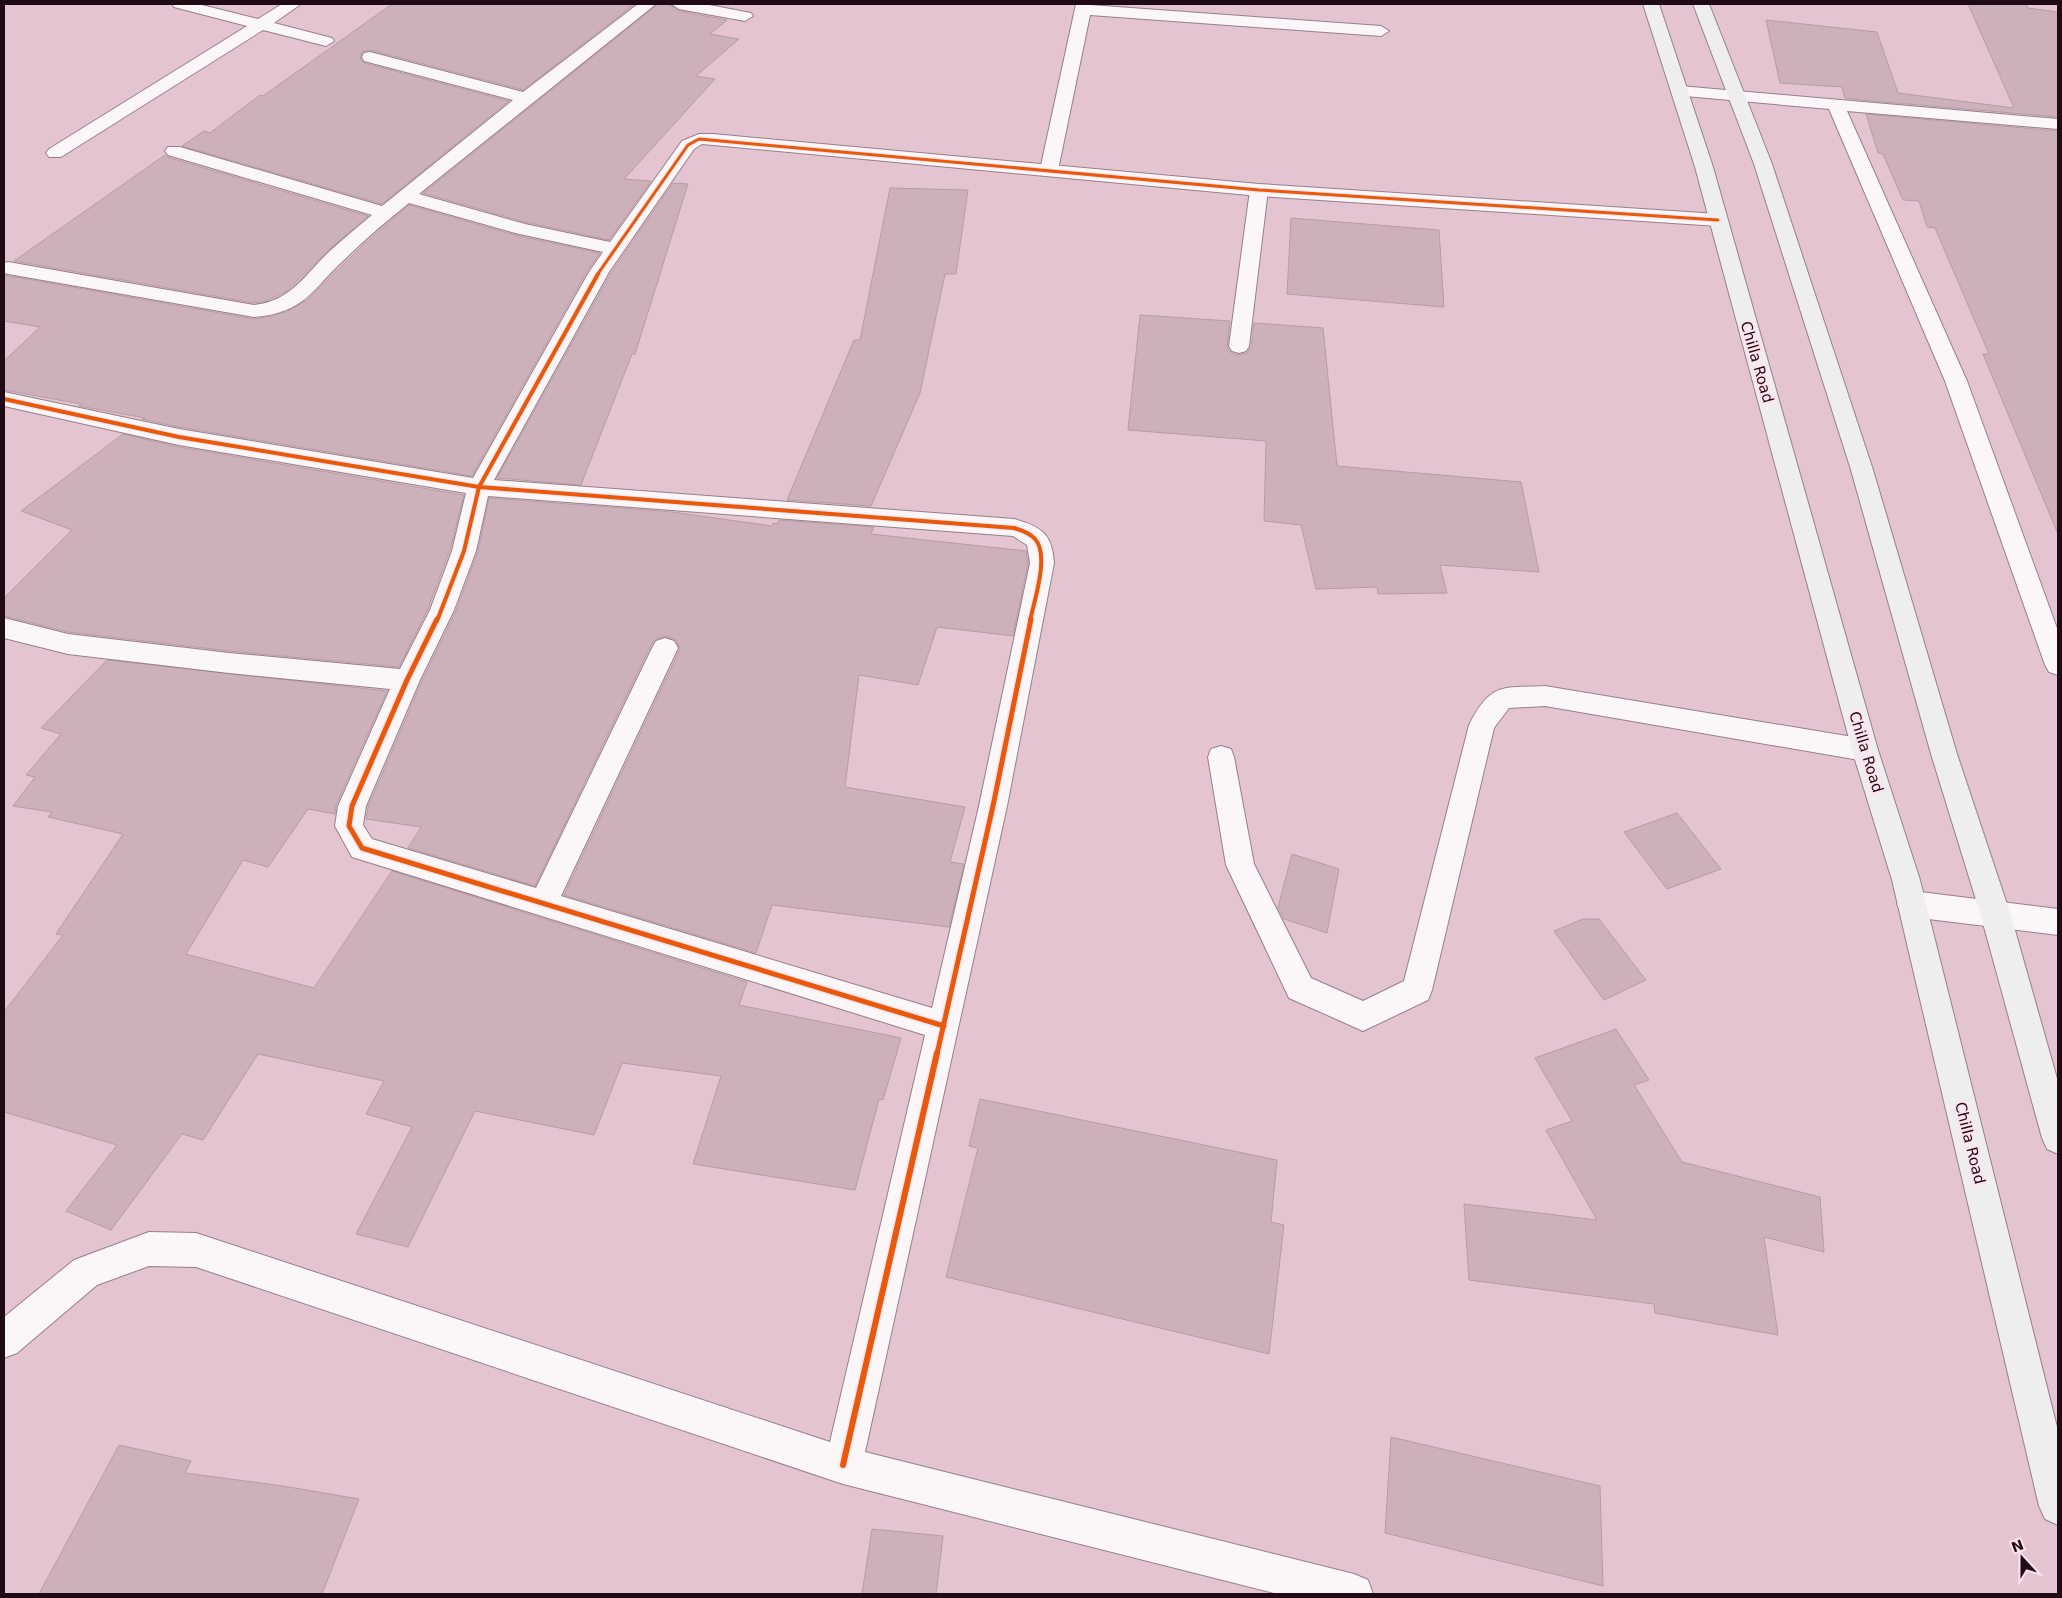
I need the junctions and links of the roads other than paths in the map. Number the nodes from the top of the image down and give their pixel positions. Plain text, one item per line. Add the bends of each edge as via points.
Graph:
1 (180, 4) edge
2 (293, 4) edge
3 (648, 4) edge
4 (678, 4) edge
5 (1652, 4) edge
6 (1701, 4) edge
7 (1083, 7) edge
8 (745, 16) dead end
9 (261, 24) junction
10 (1381, 31) dead end
11 (326, 41) dead end
12 (370, 57) dead end
13 (1680, 91) junction
14 (1736, 96) junction
15 (524, 98) junction
16 (1836, 103) junction
17 (2058, 124) edge
18 (174, 151) dead end
19 (56, 153) dead end
20 (1049, 170) junction
21 (1259, 190) junction
22 (405, 196) junction
23 (385, 213) junction
24 (1718, 220) junction
25 (614, 249) junction
26 (8, 268) dead end
27 (1239, 346) dead end
28 (4, 399) edge
29 (479, 487) junction
30 (4, 628) edge
31 (665, 648) dead end
32 (2058, 665) edge
33 (407, 680) junction
34 (1865, 750) junction
35 (1221, 757) dead end
36 (543, 904) junction
37 (1912, 904) junction
38 (1996, 916) junction
39 (2058, 922) edge
40 (944, 1026) junction
41 (2058, 1138) edge
42 (4, 1340) edge
43 (2052, 1457) edge
44 (843, 1465) junction
45 (2058, 1506) edge
46 (1354, 1594) edge

1 - 9 street
2 - 9 street
3 - 15 street
4 - 8 street
5 - 13 main road, Chilla Road
6 - 14 main road
7 - 10 street
7 - 20 street
9 - 11 street
9 - 19 street
12 - 15 street
13 - 14 street
13 - 24 main road, Chilla Road
14 - 16 street
14 - 38 main road via 1763,164 1862,470 1944,754
15 - 22 street
16 - 17 street
16 - 32 street via 1956,381
18 - 23 street
20 - 21 street
20 - 25 street via 699,140 688,144
21 - 24 street
21 - 27 street
22 - 23 street
22 - 25 street via 522,230
23 - 26 street via 323,267 299,296 271,311 254,311
24 - 34 main road, Chilla Road
25 - 29 street via 598,272
28 - 29 street via 179,437
29 - 33 street via 464,551 442,610
29 - 40 street via 1014,528 1031,534 1041,545 1042,563
30 - 33 street via 68,644
31 - 36 street
33 - 36 street via 352,806 349,826 362,848
34 - 35 street via 1546,696 1502,698 1482,725 1417,990 1363,1016 1300,988 1240,865
34 - 37 main road, Chilla Road
36 - 40 street
37 - 38 street
37 - 43 main road, Chilla Road
38 - 39 street
38 - 41 main road
40 - 44 street
42 - 44 street via 86,1272 149,1249 196,1250
43 - 45 main road, Chilla Road
44 - 46 street

